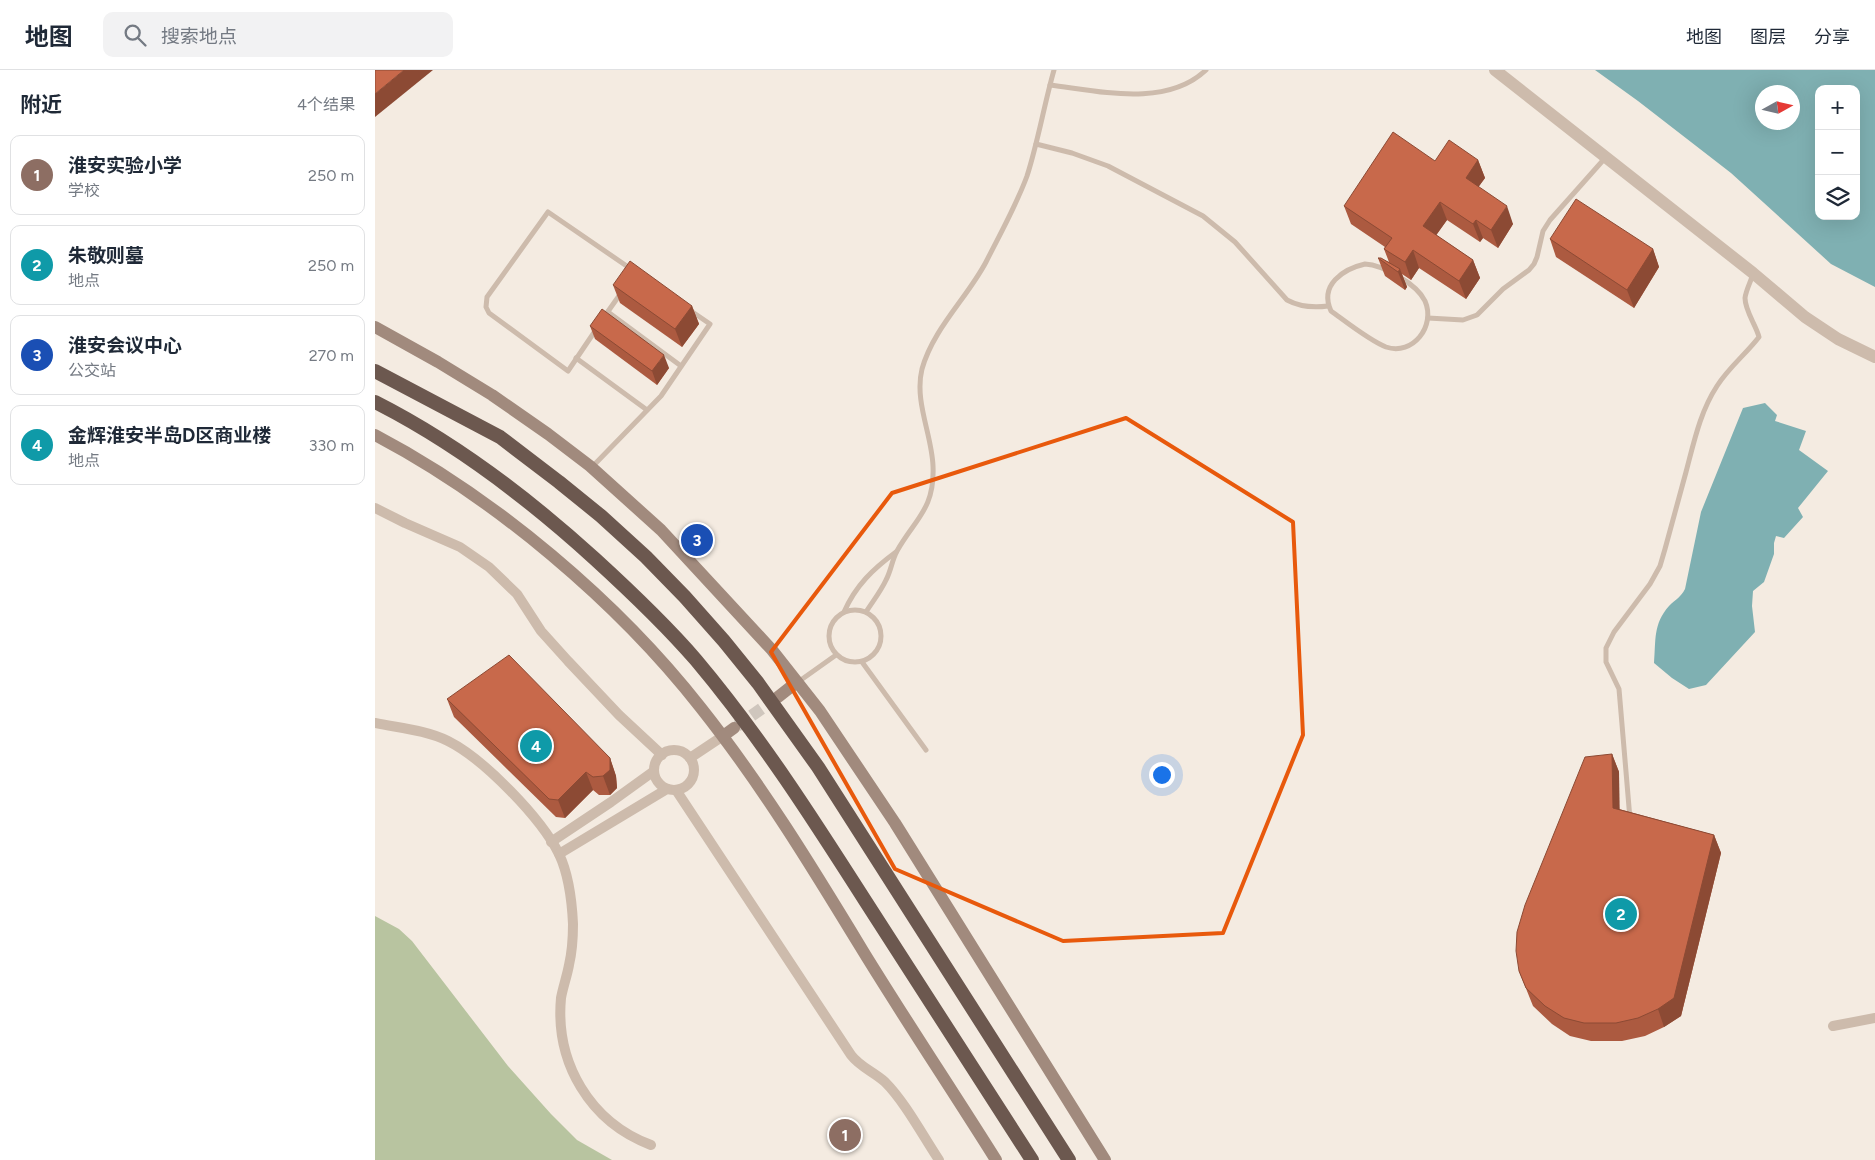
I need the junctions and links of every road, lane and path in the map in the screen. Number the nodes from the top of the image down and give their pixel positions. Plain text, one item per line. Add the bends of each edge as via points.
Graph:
1 (1054, 70) edge
2 (1206, 70) edge
3 (1495, 70) edge
4 (1050, 85) junction
5 (1036, 144) junction
6 (1606, 157) junction
7 (635, 272) edge
8 (1753, 273) junction
9 (624, 288) edge
10 (1328, 306) junction
11 (688, 309) edge
12 (608, 312) junction
13 (1428, 318) junction
14 (603, 320) edge
15 (375, 328) edge
16 (597, 328) edge
17 (1875, 357) edge
18 (576, 358) junction
19 (681, 366) junction
20 (375, 370) edge
21 (375, 402) edge
22 (647, 410) junction
23 (375, 435) edge
24 (591, 467) junction
25 (375, 508) edge
26 (897, 552) junction
27 (844, 612) junction
28 (866, 612) junction
29 (836, 655) junction
30 (862, 662) junction
31 (797, 682) junction
32 (778, 697) tunnel mouth
33 (375, 723) edge
34 (734, 728) tunnel mouth
35 (723, 736) junction
36 (926, 750) dead end
37 (662, 754) junction
38 (690, 758) junction
39 (654, 771) junction
40 (672, 789) junction
41 (1630, 823) edge
42 (551, 842) junction
43 (559, 854) junction
44 (1875, 1018) edge
45 (1833, 1026) dead end
46 (651, 1145) dead end
47 (939, 1160) edge
48 (996, 1160) edge
49 (1032, 1160) edge
50 (1069, 1160) edge
51 (1105, 1160) edge

1 - 4 lane
2 - 4 lane via 1183,85 1157,92 1116,92
3 - 6 street
4 - 5 lane
5 - 10 lane via 1108,166 1177,201 1224,232 1287,300 1306,307
5 - 26 lane via 1027,175 1006,222 922,369 920,392 932,451 933,480 921,518
6 - 8 street
6 - 13 lane via 1550,220 1543,231 1537,258 1529,270 1471,318
7 - 18 lane via 548,212 491,290 486,302 489,313 568,371
8 - 17 street via 1820,328
8 - 41 lane via 1745,298 1759,337 1732,365 1708,401 1694,438 1659,566 1606,648 1606,662 1619,689
9 - 12 lane
10 - 13 lane via 1380,344 1395,349 1410,346 1416,341
10 - 13 lane via 1330,290 1339,275 1354,266 1373,264 1409,284 1422,296
11 - 19 lane via 711,324
12 - 14 lane
12 - 19 lane
15 - 24 main road via 492,396
16 - 18 lane
18 - 22 lane
19 - 22 lane via 661,396
20 - 50 highway via 500,438 559,482 646,558 724,641 758,682 818,767
21 - 49 highway via 456,449 506,483 613,575 694,658 796,793
22 - 24 lane
23 - 35 main road via 461,487 528,537 593,592 664,663
24 - 31 main road via 661,530 747,621
25 - 37 street via 460,547 489,567 517,594 541,632 567,661
26 - 27 lane via 868,574
26 - 28 lane via 887,579
27 - 28 lane
27 - 29 lane via 837,616 829,631 829,640
28 - 30 lane via 878,622 882,638 875,653
29 - 30 lane via 848,662
29 - 31 lane
30 - 36 lane
31 - 32 main road
31 - 51 main road via 895,823
33 - 42 street via 434,736 460,747 518,798
34 - 35 main road
35 - 38 street
35 - 48 main road via 805,854
37 - 38 street via 673,750
37 - 39 street
38 - 40 street via 692,778 684,788
39 - 40 street via 658,782
39 - 42 street
40 - 43 street
40 - 47 street via 851,1055 894,1093
42 - 43 street
43 - 46 street via 573,924 573,945 561,998 560,1023 568,1063 601,1114 634,1139
44 - 45 street

